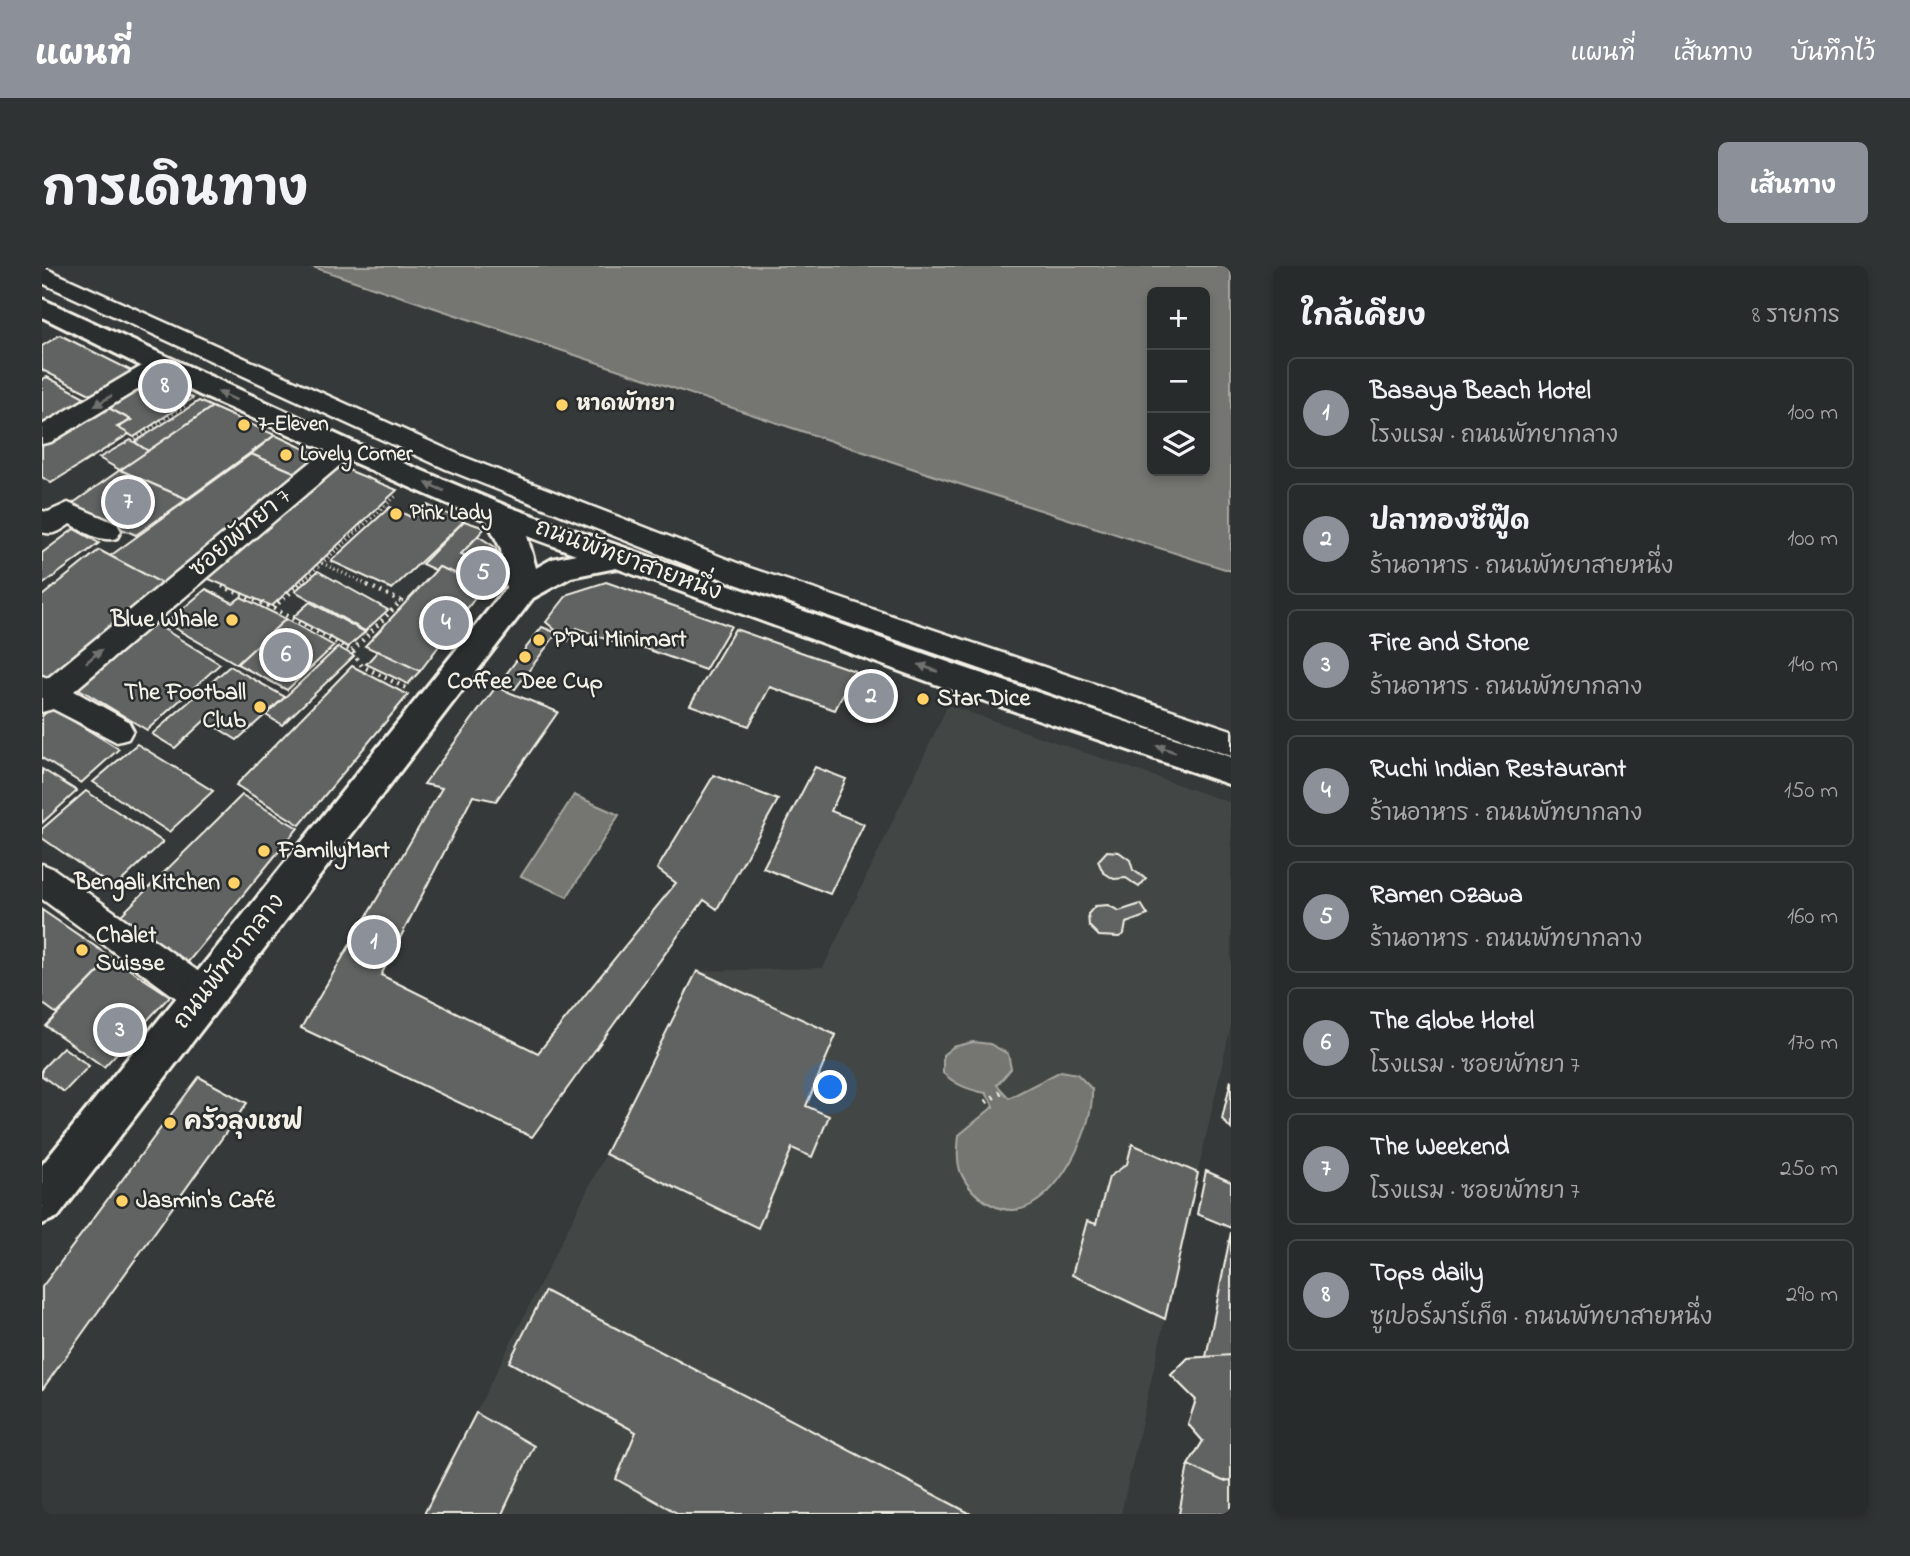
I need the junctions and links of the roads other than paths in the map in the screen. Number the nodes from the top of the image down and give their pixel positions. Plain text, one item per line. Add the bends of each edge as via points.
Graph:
1 (42, 274) edge
2 (42, 307) edge
3 (161, 365) junction
4 (42, 436) edge
5 (343, 449) junction
6 (498, 514) junction
7 (42, 520) edge
8 (107, 531) dead end
9 (618, 557) junction
10 (522, 590) junction
11 (45, 694) edge
12 (117, 730) dead end
13 (1231, 743) edge
14 (1231, 771) edge
15 (42, 879) edge
16 (203, 996) junction
17 (42, 1201) edge

1 - 13 street via 455,464 740,575
2 - 3 main road, ถนนพัทยาสายหนึ่ง
3 -> 4 street
5 -> 3 main road, ถนนพัทยาสายหนึ่ง
6 -> 5 main road, ถนนพัทยาสายหนึ่ง
11 -> 5 street, ซอยพัทยา 7
6 - 9 main road, ถนนพัทยาสายหนึ่ง
6 - 10 main road via 512,531 519,550
7 - 8 street via 50,525 68,512
9 - 10 main road, ถนนพัทยากลาง via 563,567
14 -> 9 main road, ถนนพัทยาสายหนึ่ง
10 - 16 main road, ถนนพัทยากลาง
11 - 12 street
15 - 16 street
16 - 17 main road, ถนนพัทยากลาง

